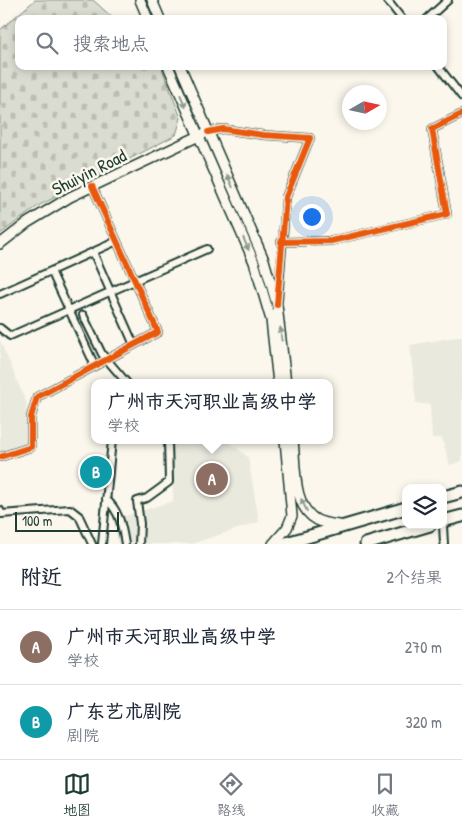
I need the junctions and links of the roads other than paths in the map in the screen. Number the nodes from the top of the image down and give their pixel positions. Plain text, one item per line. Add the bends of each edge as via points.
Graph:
1 (140, 0) edge
2 (152, 0) edge
3 (388, 0) edge
4 (448, 0) edge
5 (146, 15) edge
6 (158, 15) edge
7 (399, 15) edge
8 (431, 15) edge
9 (170, 70) edge
10 (182, 70) edge
11 (441, 70) edge
12 (462, 97) edge
13 (462, 114) edge
14 (208, 132) junction
15 (198, 136) junction
16 (92, 186) junction
17 (116, 241) junction
18 (281, 242) junction
19 (0, 244) edge
20 (207, 249) dead end
21 (93, 252) junction
22 (51, 271) junction
23 (134, 280) junction
24 (111, 292) junction
25 (0, 294) edge
26 (277, 305) junction
27 (69, 310) junction
28 (83, 315) dead end
29 (0, 328) edge
30 (134, 345) junction
31 (107, 360) junction
32 (95, 366) junction
33 (124, 379) edge
34 (278, 379) edge
35 (286, 379) edge
36 (112, 444) edge
37 (168, 444) edge
38 (285, 444) edge
39 (293, 444) edge
40 (0, 457) edge
41 (462, 492) edge
42 (447, 496) edge
43 (106, 499) junction
44 (402, 509) edge
45 (0, 510) edge
46 (462, 516) edge
47 (447, 520) edge
48 (344, 526) junction
49 (417, 529) edge
50 (443, 529) edge
51 (92, 544) edge
52 (102, 544) edge
53 (125, 544) edge
54 (139, 544) edge
55 (273, 544) edge
56 (283, 544) edge
57 (366, 544) edge
58 (444, 544) edge

1 - 5 main road
2 - 6 main road
3 - 7 street
4 - 8 street
9 -> 15 main road
10 - 14 main road
11 - 12 street
13 - 18 street via 432,129 447,214 331,241
14 - 15 main road, Shuiyin Road
14 - 18 street via 223,129 310,138 286,197
26 -> 14 main road via 264,260
15 - 16 main road, Shuiyin Road
15 -> 34 main road via 254,262 271,320
16 - 17 street
16 - 19 main road, Shuiyin Road via 44,212
17 - 21 street
17 - 23 street
18 - 26 street
20 - 23 street
21 - 22 street
21 - 24 street
22 - 25 street
22 - 27 street
23 - 24 street
23 - 30 street via 158,332
24 - 27 street
24 - 30 street
35 -> 26 main road
27 - 29 street via 10,336
27 - 32 street
28 - 31 street
30 - 31 street
31 - 32 street
31 - 33 street
32 - 40 street via 37,397 31,417 31,447
36 - 43 street
37 - 54 street via 168,482 147,498 137,500
38 - 55 main road via 292,516 288,528
48 -> 39 main road via 319,521 303,507
41 - 42 highway
43 - 52 street
43 - 53 street via 116,508
44 - 48 highway
45 - 51 street via 1,514 70,509 79,516
46 - 47 highway
48 - 56 highway
49 - 57 highway
50 - 58 street

